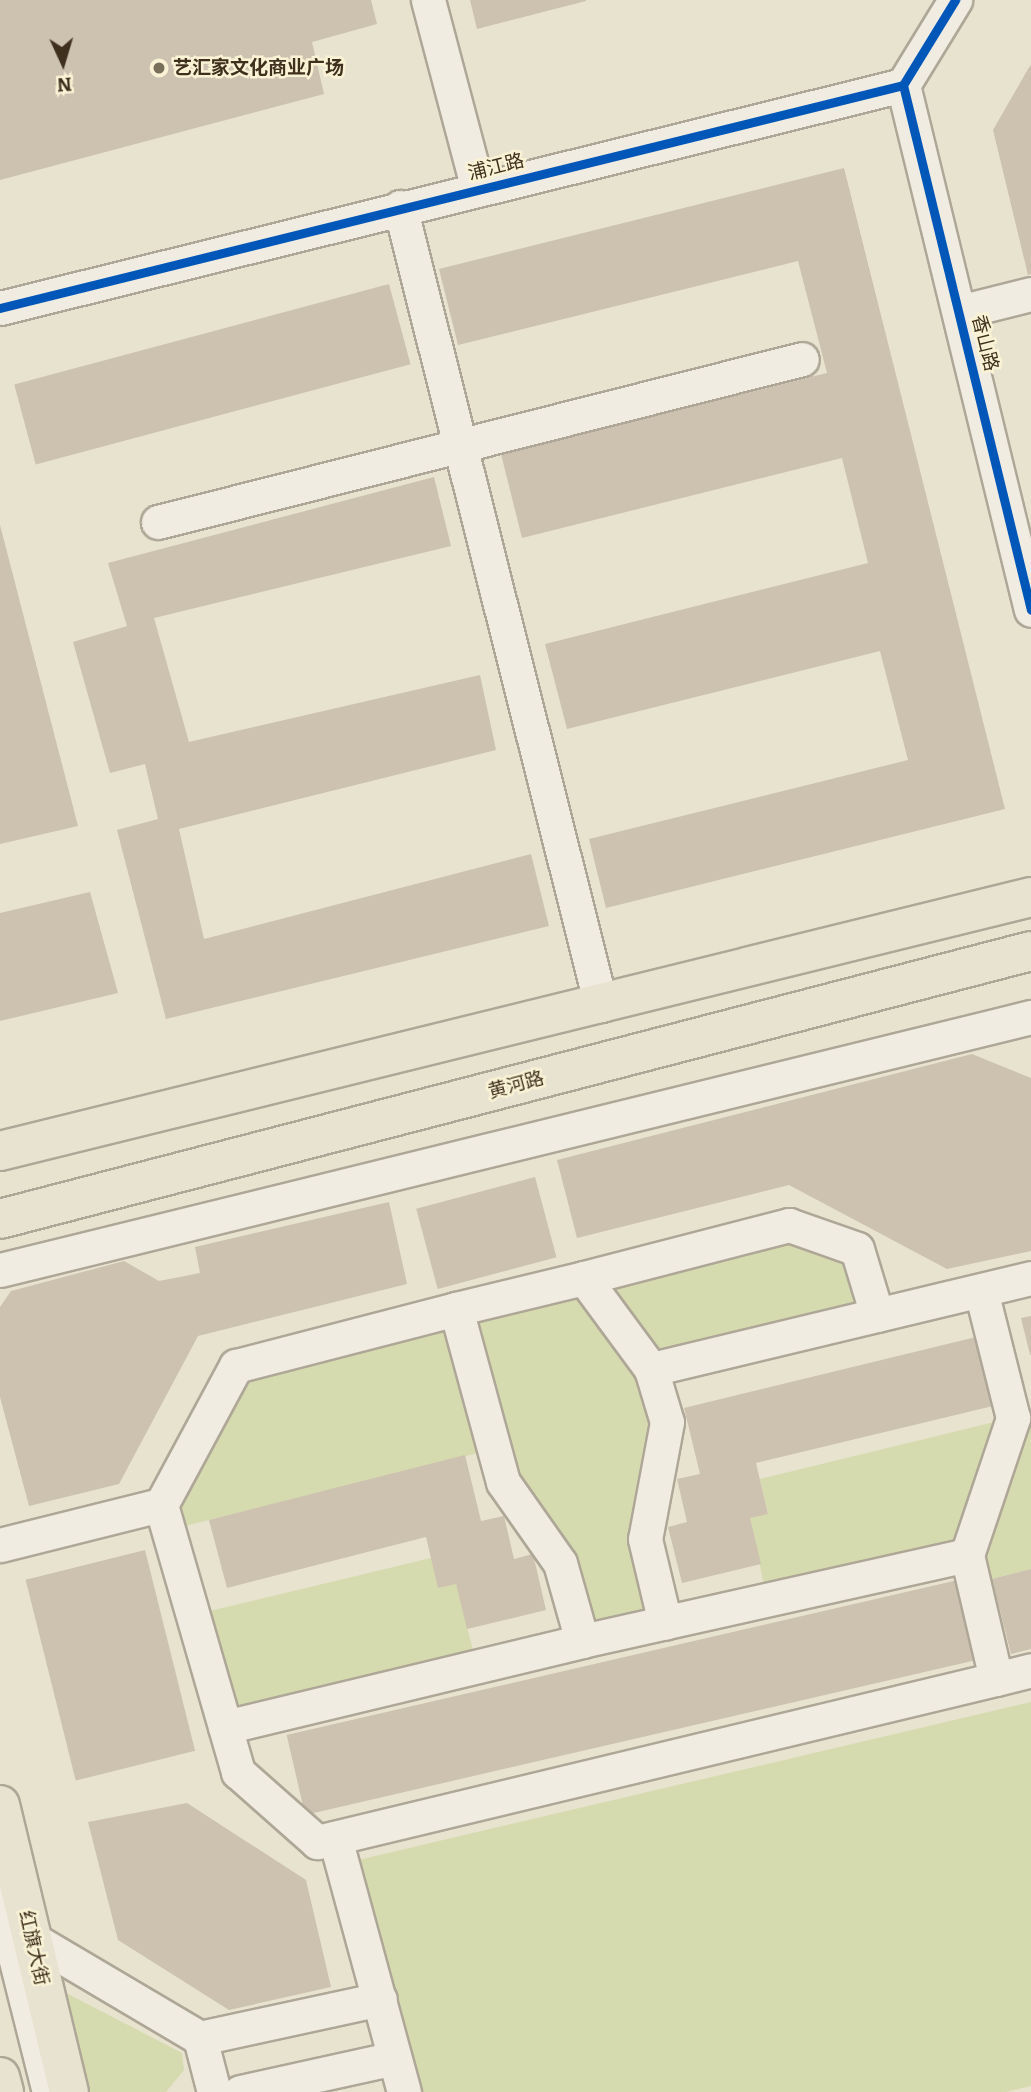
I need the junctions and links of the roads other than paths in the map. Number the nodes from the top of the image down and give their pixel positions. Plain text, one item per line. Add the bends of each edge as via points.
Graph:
1 (428, 0) edge
2 (955, 0) edge
3 (903, 85) junction
4 (478, 189) junction
5 (400, 207) junction
6 (1031, 295) edge
7 (0, 308) edge
8 (959, 312) junction
9 (802, 359) dead end
10 (461, 446) junction
11 (158, 522) dead end
12 (1031, 610) edge
13 (1031, 897) edge
14 (1031, 951) edge
15 (601, 1005) junction
16 (1031, 1017) edge
17 (0, 1151) edge
18 (0, 1219) edge
19 (0, 1270) edge
20 (584, 1278) junction
21 (1031, 1278) edge
22 (982, 1291) junction
23 (456, 1309) junction
24 (877, 1315) junction
25 (651, 1369) junction
26 (161, 1505) junction
27 (0, 1545) edge
28 (967, 1555) junction
29 (665, 1623) junction
30 (582, 1642) junction
31 (1031, 1670) edge
32 (996, 1679) junction
33 (225, 1727) junction
34 (0, 1805) edge
35 (335, 1838) junction
36 (13, 1920) edge
37 (380, 1999) junction
38 (200, 2038) junction
39 (394, 2058) junction
40 (0, 2077) edge
41 (4, 2092) edge
42 (49, 2092) edge
43 (69, 2092) edge
44 (214, 2092) edge
45 (240, 2092) edge
46 (404, 2092) edge

1 - 4 street
2 - 3 street
3 - 4 street, 浦江路
3 - 8 street, 香山路
4 - 5 street, 浦江路
5 - 7 street, 浦江路
5 - 10 street
6 - 8 street
8 - 12 street, 香山路
9 - 10 street
10 - 11 street
10 - 15 street
13 - 15 main road
14 - 18 main road, 黄河路
15 - 17 main road
16 - 19 street
20 - 23 street
20 - 24 street via 789,1226 857,1248
20 - 25 street
21 - 22 street
22 - 24 street
22 - 28 street via 1013,1418
23 - 26 street via 236,1366
23 - 30 street via 503,1482 560,1563
24 - 25 street
25 - 29 street via 667,1422 645,1539
26 - 27 street
26 - 33 street
28 - 29 street
28 - 32 street
29 - 30 street
30 - 33 street
31 - 32 street
32 - 35 street
33 - 35 street via 238,1772 317,1842
34 - 36 main road, 红旗大街
35 - 37 street
36 - 38 street
36 - 42 street
36 - 43 main road, 红旗大街
37 - 38 street
37 - 39 street
38 - 44 street
39 - 45 street
39 - 46 street
40 - 41 main road

